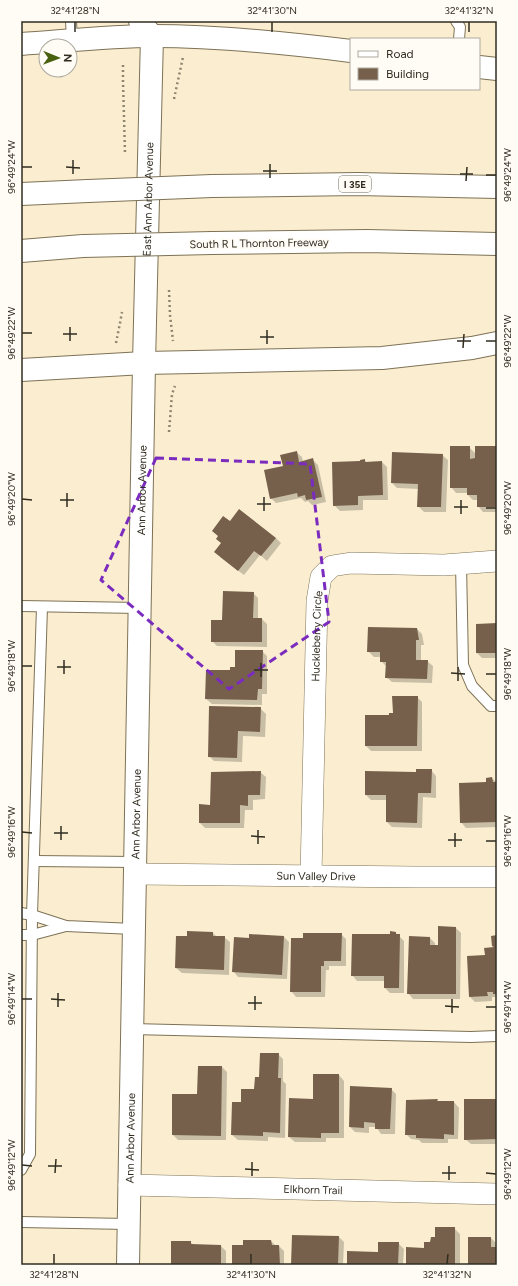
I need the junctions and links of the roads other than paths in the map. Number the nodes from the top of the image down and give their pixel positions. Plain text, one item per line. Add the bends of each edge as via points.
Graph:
1 (456, 21) edge
2 (151, 26) edge
3 (72, 31) edge
4 (458, 38) edge
5 (21, 44) edge
6 (350, 51) edge
7 (480, 67) edge
8 (497, 69) edge
9 (497, 187) edge
10 (21, 194) edge
11 (497, 244) edge
12 (21, 251) edge
13 (497, 343) edge
14 (144, 363) junction
15 (21, 370) edge
16 (497, 561) edge
17 (461, 564) junction
18 (21, 606) edge
19 (42, 607) junction
20 (140, 608) junction
21 (497, 706) edge
22 (34, 861) junction
23 (135, 868) junction
24 (311, 876) junction
25 (497, 877) edge
26 (21, 913) edge
27 (32, 915) junction
28 (66, 926) junction
29 (134, 929) junction
30 (32, 935) junction
31 (21, 936) edge
32 (132, 1029) junction
33 (497, 1036) edge
34 (21, 1170) edge
35 (129, 1185) junction
36 (497, 1194) edge
37 (21, 1222) edge
38 (128, 1224) junction
39 (128, 1265) edge

1 - 4 lane via 460,27
2 - 3 main road
2 - 6 main road via 185,36 283,42
2 - 14 main road, East Ann Arbor Avenue
3 - 5 main road
7 - 8 main road
9 - 10 main road, I 35E, bridge via 358,184 212,186
11 - 12 main road, South R L Thornton Freeway, bridge via 367,241 212,243 83,246
13 - 14 main road via 382,358
14 - 15 main road
14 - 20 main road, Ann Arbor Avenue
16 - 17 street, Huckleberry Circle
17 - 21 lane via 463,666 472,686 491,706
17 - 24 street, Huckleberry Circle via 351,563 332,566 321,577 316,601
18 - 19 lane
19 - 20 lane
19 - 22 lane
20 - 23 main road, Ann Arbor Avenue
22 - 23 lane
22 - 27 lane
23 - 24 street, Sun Valley Drive
23 - 29 main road, Ann Arbor Avenue
24 - 25 street, Sun Valley Drive
26 - 27 lane
27 - 28 lane
27 - 30 lane
28 - 29 lane
28 - 30 lane
29 - 32 main road, Ann Arbor Avenue
30 - 31 lane
30 - 34 lane via 30,1154
32 - 33 lane
32 - 35 main road, Ann Arbor Avenue
35 - 36 street, Elkhorn Trail
35 - 38 main road, Ann Arbor Avenue
37 - 38 lane
38 - 39 main road, Ann Arbor Avenue

